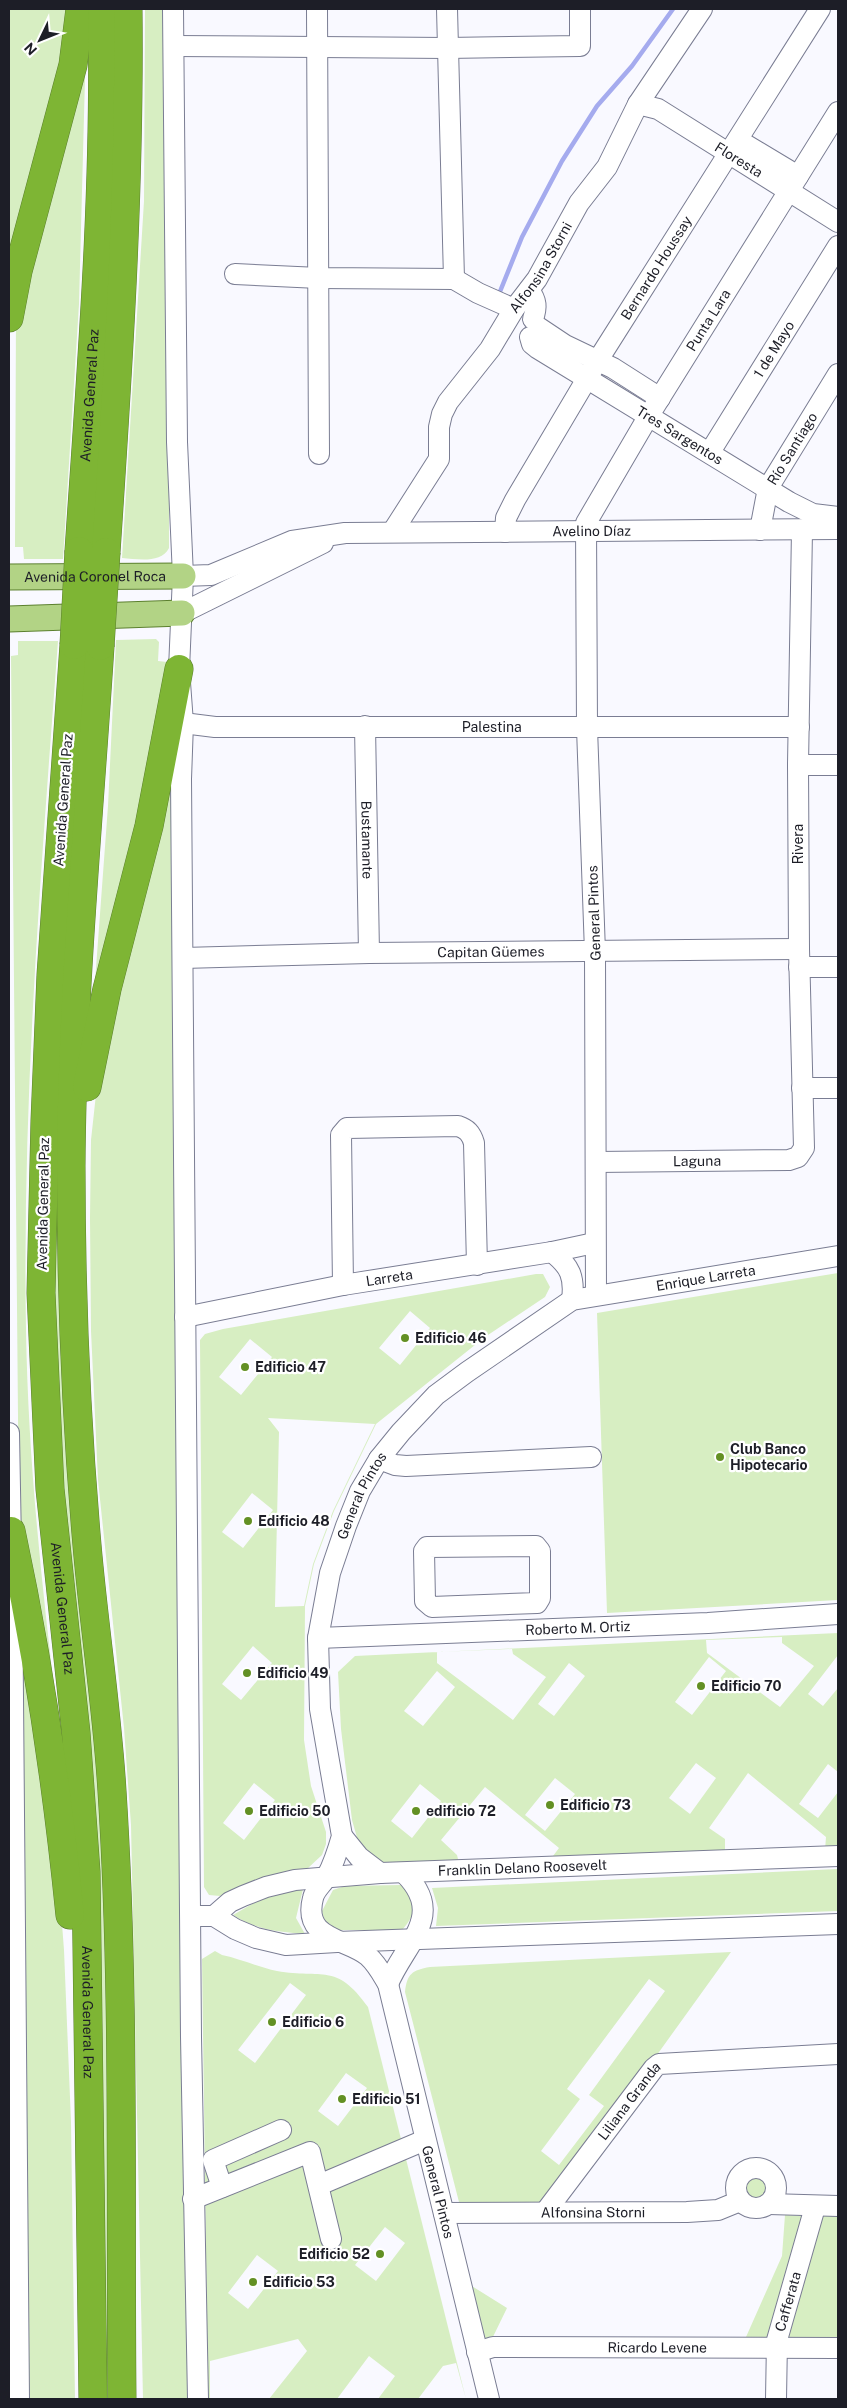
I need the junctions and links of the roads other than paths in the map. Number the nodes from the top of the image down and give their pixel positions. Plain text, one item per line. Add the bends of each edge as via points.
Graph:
1 (80, 9) edge
2 (102, 9) edge
3 (128, 9) edge
4 (173, 9) edge
5 (317, 9) edge
6 (447, 9) edge
7 (580, 9) edge
8 (702, 9) edge
9 (820, 9) edge
10 (174, 46) junction
11 (317, 47) junction
12 (447, 48) junction
13 (638, 104) junction
14 (838, 112) edge
15 (734, 148) junction
16 (794, 183) junction
17 (838, 222) edge
18 (838, 246) edge
19 (236, 274) dead end
20 (319, 278) junction
21 (454, 279) junction
22 (529, 290) junction
23 (514, 309) junction
24 (9, 318) edge
25 (534, 328) junction
26 (598, 360) junction
27 (838, 374) edge
28 (587, 378) junction
29 (660, 398) junction
30 (648, 417) junction
31 (710, 452) junction
32 (319, 454) dead end
33 (768, 488) junction
34 (838, 517) edge
35 (838, 529) edge
36 (760, 530) junction
37 (802, 530) junction
38 (394, 531) junction
39 (585, 531) junction
40 (505, 532) junction
41 (345, 533) junction
42 (93, 552) junction
43 (182, 576) junction
44 (9, 577) edge
45 (182, 613) junction
46 (9, 619) edge
47 (87, 646) junction
48 (179, 669) junction
49 (183, 723) junction
50 (365, 726) junction
51 (799, 727) junction
52 (587, 728) junction
53 (838, 765) edge
54 (798, 766) junction
55 (595, 952) junction
56 (369, 953) junction
57 (183, 958) junction
58 (799, 958) junction
59 (838, 967) edge
60 (802, 1088) junction
61 (838, 1088) edge
62 (798, 1157) joint
63 (596, 1162) junction
64 (71, 1167) junction
65 (594, 1243) junction
66 (552, 1252) junction
67 (838, 1256) edge
68 (477, 1265) junction
69 (344, 1285) junction
70 (596, 1294) junction
71 (572, 1300) junction
72 (185, 1317) junction
73 (9, 1433) edge
74 (591, 1458) dead end
75 (379, 1459) junction
76 (11, 1531) junction
77 (483, 1606) junction
78 (838, 1614) edge
79 (482, 1631) junction
80 (318, 1638) junction
81 (11, 1718) edge
82 (342, 1836) junction
83 (838, 1856) edge
84 (380, 1873) junction
85 (404, 1873) junction
86 (326, 1878) junction
87 (191, 1916) junction
88 (214, 1916) junction
89 (838, 1924) edge
90 (414, 1939) junction
91 (337, 1942) junction
92 (388, 1984) junction
93 (12, 2022) edge
94 (838, 2054) edge
95 (88, 2080) junction
96 (281, 2130) dead end
97 (425, 2140) junction
98 (319, 2185) junction
99 (222, 2188) junction
100 (193, 2199) junction
101 (740, 2201) junction
102 (769, 2204) junction
103 (838, 2206) edge
104 (815, 2207) junction
105 (546, 2211) junction
106 (444, 2213) junction
107 (331, 2239) dead end
108 (14, 2322) edge
109 (92, 2340) junction
110 (122, 2344) junction
111 (838, 2348) edge
112 (776, 2349) junction
113 (477, 2352) junction
114 (19, 2399) edge
115 (88, 2399) edge
116 (93, 2399) edge
117 (122, 2399) edge
118 (128, 2399) edge
119 (198, 2399) edge
120 (489, 2399) edge
121 (776, 2399) edge

1 - 24 highway via 73,65 18,272
2 - 42 highway, Avenida General Paz
3 - 42 highway, Avenida General Paz via 127,171 119,345
4 - 10 street
5 - 11 street
6 - 12 street
7 - 12 street via 580,46
8 - 13 street, Alfonsina Storni
9 - 15 street, Bernardo Houssay
10 - 11 street
10 - 43 street via 177,442
11 - 12 street
11 - 20 street
12 - 21 street
13 - 15 street, Floresta via 658,109
13 - 22 street, Alfonsina Storni via 607,167 578,202
14 - 16 street, Punta Lara
15 - 16 street, Floresta
15 - 26 street, Bernardo Houssay
16 - 17 street
16 - 29 street, Punta Lara
18 - 31 street, 1 de Mayo
19 - 20 street
20 - 21 street
20 - 32 street
21 - 23 street
22 - 23 street, Alfonsina Storni
22 - 25 street via 536,300
23 - 38 street, Alfonsina Storni via 490,349 448,402 439,427 439,459
25 - 26 street, Tres Sargentos
25 - 28 street, Tres Sargentos via 532,344
26 - 28 street, Bernardo Houssay
26 - 29 street, Tres Sargentos
27 - 33 street, Río Santiago
28 - 30 street, Tres Sargentos
28 - 40 street, Bernardo Houssay via 514,500 506,518
29 - 30 street, Punta Lara
30 - 31 street, Tres Sargentos
30 - 39 street, Punta Lara via 587,518
31 - 33 street, Tres Sargentos
33 - 34 street, Tres Sargentos via 813,514
33 - 36 street, Río Santiago
35 - 37 street, Avelino Díaz
36 - 37 street, Avelino Díaz
36 - 39 street, Avelino Díaz
37 - 51 street, Rivera
38 - 40 street, Avelino Díaz
38 - 41 street, Avelino Díaz
39 - 40 street, Avelino Díaz
39 - 52 street, General Pintos
41 - 43 street, Avelino Díaz via 292,541 211,575
41 - 45 street, Avelino Díaz
42 - 47 highway, Avenida General Paz, bridge
43 - 44 main road, Avenida Coronel Roca
43 - 45 street
45 - 46 main road
45 - 48 street
47 - 64 highway, Avenida General Paz
47 - 95 highway, Avenida General Paz via 51,984 41,1293 50,1489 86,1872
48 - 49 street
48 - 64 highway via 149,826 106,989
49 - 50 street, Palestina via 214,727
49 - 57 street
50 - 52 street, Palestina
50 - 56 street, Bustamante
51 - 52 street, Palestina
51 - 54 street, Rivera
52 - 55 street, General Pintos
53 - 54 street
54 - 58 street, Rivera
55 - 56 street, Capitan Güemes
55 - 58 street, Capitan Güemes
55 - 63 street, General Pintos
56 - 57 street, Capitan Güemes
57 - 72 street
58 - 59 street, Capitan Güemes
58 - 60 street, Rivera
60 - 61 street
60 - 62 street, Rivera via 804,1148
62 - 63 street, Laguna via 789,1160
63 - 65 street, General Pintos
64 - 110 highway, Avenida General Paz via 81,1468 109,1743 116,1849
65 - 66 street, Larreta
65 - 70 street, General Pintos
66 - 68 street, Larreta
66 - 71 street via 572,1274
67 - 70 street, Enrique Larreta
68 - 69 street, Larreta
68 - 69 street via 472,1135 458,1126 347,1128 341,1135
69 - 72 street, Larreta
70 - 71 street, Enrique Larreta
71 - 75 street, General Pintos via 436,1395
72 - 87 street
73 - 76 street
74 - 75 street via 406,1466
75 - 80 street, General Pintos via 360,1491 330,1573
76 - 81 street
76 - 95 highway via 61,1822
77 - 77 street via 428,1605 425,1601 424,1552 427,1547 536,1546 540,1551 540,1598 537,1604
77 - 79 street
78 - 79 street, Roberto M. Ortiz via 708,1623
79 - 80 street, Roberto M. Ortiz
80 - 82 street, General Pintos via 320,1709
81 - 93 street
82 - 84 street, General Pintos via 359,1857
82 - 86 street, General Pintos
83 - 85 street, Franklin Delano Roosevelt
84 - 85 street, Franklin Delano Roosevelt
84 - 86 street, Franklin Delano Roosevelt
85 - 90 street via 415,1883 422,1897 424,1911
86 - 88 street, Franklin Delano Roosevelt via 266,1886 230,1902
86 - 91 street, General Pintos via 315,1892 312,1910 317,1928
87 - 88 street
87 - 100 street
88 - 91 street via 234,1929 279,1944 302,1946
89 - 90 street
90 - 91 street
90 - 92 street
91 - 92 street, General Pintos via 367,1956
92 - 97 street, General Pintos
93 - 108 street
94 - 105 street, Liliana Granda via 659,2064
95 - 109 highway, Avenida General Paz
96 - 99 street via 214,2160
97 - 98 street
97 - 106 street, General Pintos
98 - 99 street via 310,2152
98 - 107 street
99 - 100 street
100 - 119 street
101 - 102 street via 751,2208
101 - 102 street via 736,2189 739,2177 755,2168 767,2171 775,2181 776,2194
101 - 105 street, Alfonsina Storni via 718,2210 695,2212
102 - 104 street
103 - 104 street
104 - 112 street, Cafferata
105 - 106 street, Alfonsina Storni
106 - 113 street, General Pintos
108 - 114 street
109 - 115 highway
109 - 116 highway, Avenida General Paz
110 - 117 highway, Avenida General Paz
110 - 118 highway
111 - 112 street, Ricardo Levene
112 - 113 street, Ricardo Levene via 533,2346 493,2347
112 - 121 street, Cafferata
113 - 120 street, General Pintos

